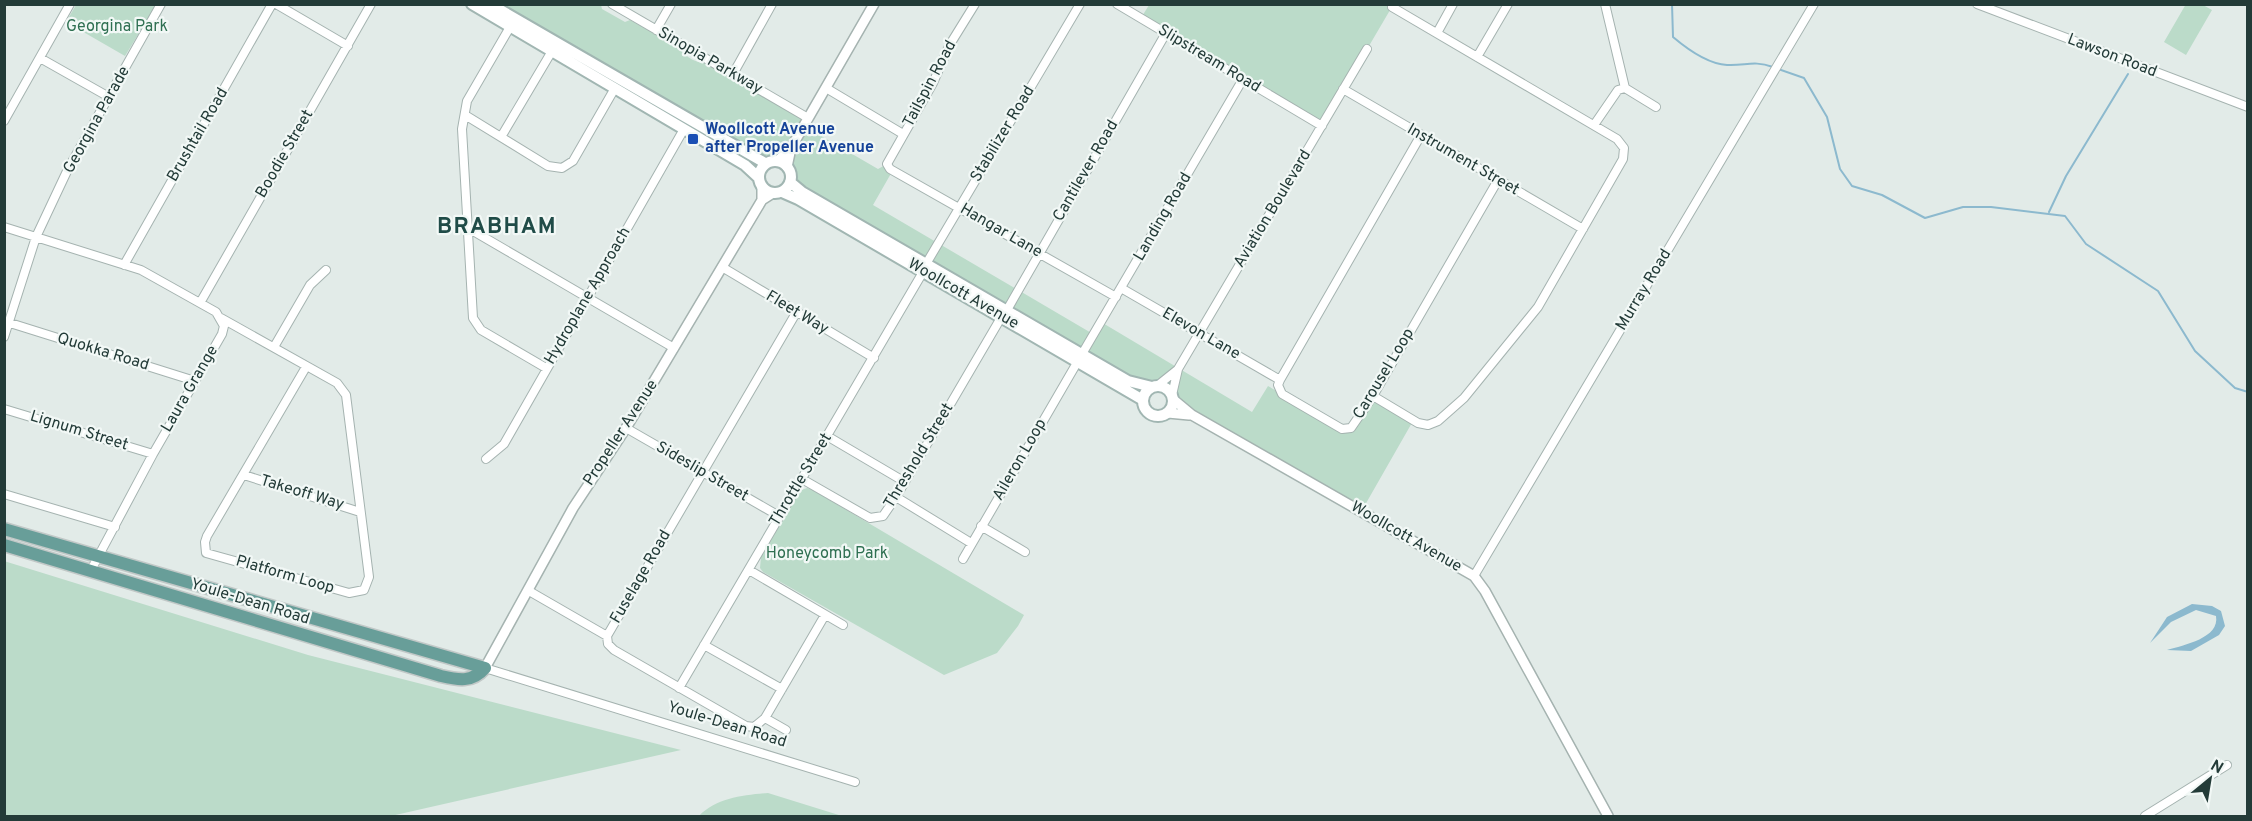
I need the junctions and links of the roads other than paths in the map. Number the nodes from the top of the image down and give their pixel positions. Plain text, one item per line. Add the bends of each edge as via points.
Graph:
1 (70, 4) edge
2 (161, 4) edge
3 (274, 4) edge
4 (371, 4) edge
5 (472, 4) edge
6 (490, 4) edge
7 (612, 4) edge
8 (671, 4) edge
9 (772, 4) edge
10 (874, 4) edge
11 (975, 4) edge
12 (1080, 4) edge
13 (1117, 4) edge
14 (1453, 4) edge
15 (1508, 4) edge
16 (1605, 4) edge
17 (1814, 4) edge
18 (1977, 4) edge
19 (1392, 7) dead end
20 (510, 27) junction
21 (657, 30) junction
22 (1166, 33) junction
23 (1437, 33) junction
24 (348, 46) junction
25 (1367, 49) dead end
26 (552, 51) junction
27 (1477, 57) junction
28 (40, 58) junction
29 (732, 74) junction
30 (1243, 79) junction
31 (615, 88) junction
32 (826, 88) junction
33 (1625, 88) junction
34 (1343, 89) junction
35 (109, 98) junction
36 (1656, 107) dead end
37 (2247, 107) edge
38 (465, 115) junction
39 (808, 118) junction
40 (4, 121) edge
41 (1594, 125) junction
42 (1322, 126) junction
43 (684, 129) junction
44 (903, 134) junction
45 (1421, 135) junction
46 (501, 136) junction
47 (791, 148) junction
48 (771, 162) junction
49 (887, 164) joint
50 (787, 166) junction
51 (1498, 180) junction
52 (760, 182) junction
53 (790, 182) junction
54 (777, 192) junction
55 (762, 200) junction
56 (959, 207) junction
57 (4, 227) edge
58 (468, 228) junction
59 (1583, 230) junction
60 (36, 237) junction
61 (1038, 253) junction
62 (124, 265) junction
63 (722, 267) junction
64 (925, 268) junction
65 (326, 270) dead end
66 (1121, 288) junction
67 (587, 297) junction
68 (1116, 297) junction
69 (200, 303) junction
70 (796, 313) junction
71 (1004, 313) junction
72 (221, 318) junction
73 (10, 323) junction
74 (1199, 333) junction
75 (4, 337) edge
76 (273, 347) junction
77 (674, 348) junction
78 (1080, 357) junction
79 (874, 358) junction
80 (306, 367) junction
81 (546, 368) junction
82 (1178, 369) junction
83 (1280, 380) junction
84 (195, 381) junction
85 (1154, 386) junction
86 (1373, 396) junction
87 (1173, 398) junction
88 (1143, 400) junction
89 (4, 409) edge
90 (1168, 413) junction
91 (1192, 415) junction
92 (626, 428) junction
93 (827, 436) junction
94 (153, 454) junction
95 (486, 459) dead end
96 (703, 472) junction
97 (244, 475) junction
98 (802, 479) junction
99 (905, 482) junction
100 (4, 494) edge
101 (896, 497) junction
102 (360, 512) junction
103 (779, 516) junction
104 (981, 526) junction
105 (115, 527) junction
106 (4, 529) edge
107 (972, 543) junction
108 (4, 545) edge
109 (1025, 552) dead end
110 (98, 557) junction
111 (963, 559) dead end
112 (748, 570) junction
113 (90, 572) junction
114 (1474, 576) junction
115 (529, 591) junction
116 (825, 615) junction
117 (843, 625) dead end
118 (607, 636) junction
119 (705, 645) junction
120 (485, 668) junction
121 (679, 688) junction
122 (782, 689) junction
123 (765, 718) junction
124 (786, 730) dead end
125 (2227, 765) dead end
126 (855, 782) dead end
127 (1608, 816) edge
128 (2145, 816) edge

1 - 28 street
2 - 35 street, Georgina Parade
3 - 24 street
3 - 62 street, Brushtail Road
4 - 24 street, Boodie Street
5 - 20 main road, Woollcott Avenue
6 - 48 main road via 750,156
7 - 21 street, Sinopia Parkway
8 - 21 street
9 - 29 street
10 - 32 street
11 - 44 street, Tailspin Road
12 - 56 street, Stabilizer Road
13 - 22 street, Slipstream Road
14 - 23 street
15 - 27 street
16 - 33 street
17 - 114 street, Murray Road
18 - 37 street, Lawson Road
19 - 23 street
20 - 26 main road, Woollcott Avenue
20 - 38 street via 467,100
21 - 29 street, Sinopia Parkway
22 - 30 street, Slipstream Road
22 - 61 street, Cantilever Road
23 - 27 street
24 - 69 street, Boodie Street
25 - 34 street, Aviation Boulevard
26 - 31 main road, Woollcott Avenue
26 - 46 street
27 - 41 street
28 - 35 street
28 - 40 street
29 - 39 street, Sinopia Parkway
30 - 42 street, Slipstream Road
30 - 66 street, Landing Road
31 - 43 main road, Woollcott Avenue
31 - 46 street via 573,161 562,168 548,166
32 - 39 street
32 - 44 street
33 - 36 street
33 - 41 street via 1612,96
34 - 42 street, Aviation Boulevard
34 - 45 street, Instrument Street
35 - 60 street, Georgina Parade via 68,169
38 - 46 street
38 - 58 street via 462,129
39 - 47 street
41 - 59 street via 1617,139 1624,148 1623,159
42 - 74 street, Aviation Boulevard
43 - 52 main road, Woollcott Avenue via 745,165
43 - 67 street, Hydroplane Approach
44 - 49 street, Tailspin Road
45 - 51 street, Instrument Street
45 - 83 street
47 - 48 street
47 - 50 street
48 - 50 main road
48 - 52 main road via 759,171
49 - 56 street, Hangar Lane
50 - 53 main road
51 - 59 street, Instrument Street
51 - 86 street, Carousel Loop
52 - 54 main road, Woollcott Avenue
52 - 55 street
53 - 54 main road
53 - 64 main road, Woollcott Avenue
54 - 55 street, Propeller Avenue
54 - 64 main road, Woollcott Avenue via 798,198
55 - 63 street, Propeller Avenue
56 - 61 street, Hangar Lane
56 - 64 street, Stabilizer Road
57 - 60 street
58 - 67 street
58 - 81 street via 473,318 481,330
59 - 86 street via 1538,307 1464,398 1438,421 1418,423
60 - 62 street
60 - 73 street, Georgina Parade
61 - 68 street, Hangar Lane
61 - 71 street, Cantilever Road
62 - 69 street via 141,270
63 - 70 street, Fleet Way
63 - 77 street, Propeller Avenue
64 - 71 main road, Woollcott Avenue
64 - 79 street, Throttle Street
65 - 76 street via 310,285
66 - 68 street, Landing Road
66 - 74 street, Elevon Lane
67 - 77 street
67 - 81 street, Hydroplane Approach
68 - 78 street, Landing Road
69 - 72 street
70 - 79 street, Fleet Way
70 - 96 street, Fuselage Road
71 - 78 main road, Woollcott Avenue
71 - 99 street, Threshold Street
72 - 76 street, Platform Loop
72 - 84 street, Laura Grange via 222,334
73 - 75 street, Georgina Parade
73 - 84 street, Quokka Road
74 - 82 street, Aviation Boulevard
74 - 83 street, Elevon Lane
76 - 80 street, Platform Loop
77 - 92 street, Propeller Avenue
78 - 85 main road, Woollcott Avenue via 1128,381
78 - 88 main road, Woollcott Avenue
78 - 104 street, Aileron Loop
79 - 93 street, Throttle Street
80 - 97 street, Platform Loop
80 - 102 street, Platform Loop via 337,383 346,395
81 - 95 street, Hydroplane Approach via 504,444
82 - 85 street, Aviation Boulevard
82 - 87 street, Aviation Boulevard
83 - 86 street, Carousel Loop via 1282,394 1342,429 1351,428
84 - 94 street, Laura Grange
85 - 87 main road, Woollcott Avenue via 1167,388
85 - 88 main road via 1145,392
87 - 90 main road
87 - 91 street, Woollcott Avenue
88 - 90 main road, Woollcott Avenue via 1152,415
89 - 94 street, Lignum Street
90 - 91 street, Woollcott Avenue
91 - 114 street, Woollcott Avenue
92 - 96 street, Sideslip Street
92 - 115 street, Propeller Avenue via 573,508
93 - 98 street, Throttle Street
93 - 99 street
94 - 105 street, Laura Grange
96 - 103 street, Sideslip Street
96 - 118 street, Fuselage Road
97 - 102 street, Takeoff Way
97 - 102 street, Platform Loop via 207,536 206,553 349,593 364,590 369,577
98 - 101 street, Threshold Street via 870,518 883,516
98 - 103 street, Throttle Street
99 - 101 street, Threshold Street
100 - 105 street
101 - 107 street
103 - 112 street, Throttle Street
104 - 107 street, Aileron Loop
104 - 109 street
105 - 110 street, Laura Grange
106 - 110 main road, Youle-Dean Road
107 - 111 street, Aileron Loop
108 - 113 main road, Youle-Dean Road
110 - 113 street, Laura Grange
110 - 120 main road, Youle-Dean Road
112 - 116 street
112 - 119 street, Throttle Street
113 - 120 main road, Youle-Dean Road via 455,679 471,679
114 - 127 street, Woollcott Avenue
115 - 118 street
115 - 120 street, Propeller Avenue
116 - 117 street
116 - 122 street
118 - 121 street, Fuselage Road via 614,650
119 - 121 street, Throttle Street
119 - 122 street
120 - 126 street, Youle-Dean Road
121 - 123 street, Fuselage Road via 746,726 754,727
122 - 123 street
123 - 124 street
125 - 128 street

